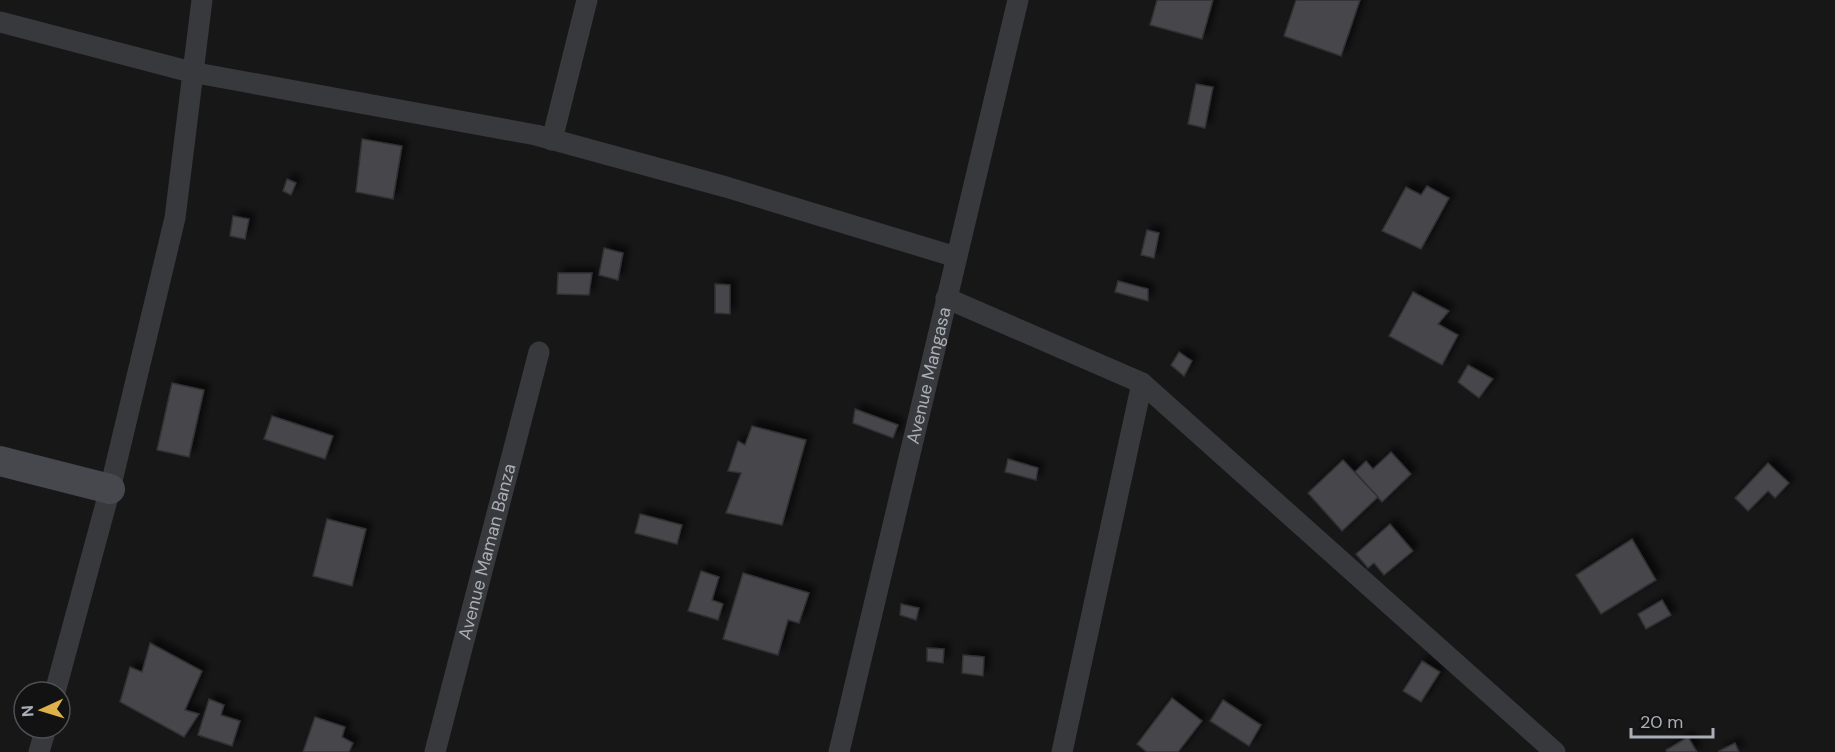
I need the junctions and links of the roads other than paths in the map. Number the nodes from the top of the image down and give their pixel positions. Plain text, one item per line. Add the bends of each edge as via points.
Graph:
1 (202, 0) edge
2 (587, 0) edge
3 (1018, 0) edge
4 (0, 22) edge
5 (192, 72) junction
6 (552, 140) junction
7 (956, 257) junction
8 (946, 298) junction
9 (539, 352) dead end
10 (1142, 383) junction
11 (0, 461) edge
12 (110, 489) junction
13 (58, 680) edge
14 (435, 752) edge
15 (839, 752) edge
16 (1062, 752) edge
17 (1555, 752) edge

1 - 5 street
2 - 6 street
3 - 7 street, Avenue Mangasa
4 - 5 street
5 - 6 street
5 - 12 street via 175,218
6 - 7 street via 726,187
7 - 8 street, Avenue Mangasa
8 - 10 street
8 - 15 street, Avenue Mangasa
9 - 14 street, Avenue Maman Banza
10 - 16 street
10 - 17 street
11 - 12 street
12 - 13 street

